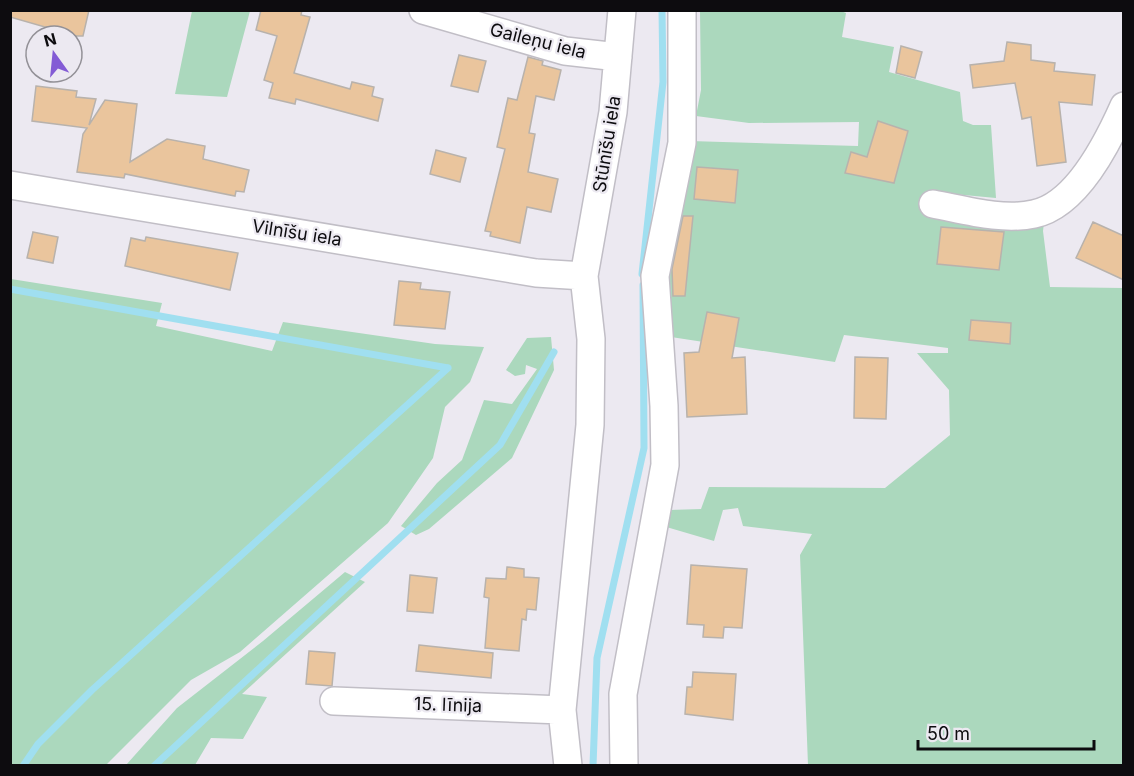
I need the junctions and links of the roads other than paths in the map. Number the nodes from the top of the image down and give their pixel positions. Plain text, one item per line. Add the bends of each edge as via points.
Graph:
1 (423, 10) edge
2 (622, 10) edge
3 (682, 10) edge
4 (618, 57) junction
5 (1124, 106) edge
6 (10, 185) edge
7 (933, 204) dead end
8 (584, 276) junction
9 (334, 701) dead end
10 (562, 710) junction
11 (568, 765) edge
12 (624, 765) edge

1 - 4 street, Gaileņu iela via 565,51
2 - 4 street, Stūnīšu iela
3 - 12 street via 682,143 655,276 665,465 623,694
4 - 8 street, Stūnīšu iela via 613,112
5 - 7 street via 1090,168 1075,187 1049,208 1035,214 985,214
6 - 8 street, Vilnīšu iela via 536,273
8 - 10 street, Stūnīšu iela via 591,339 590,425
9 - 10 street, 15. līnija
10 - 11 street, Stūnīšu iela

